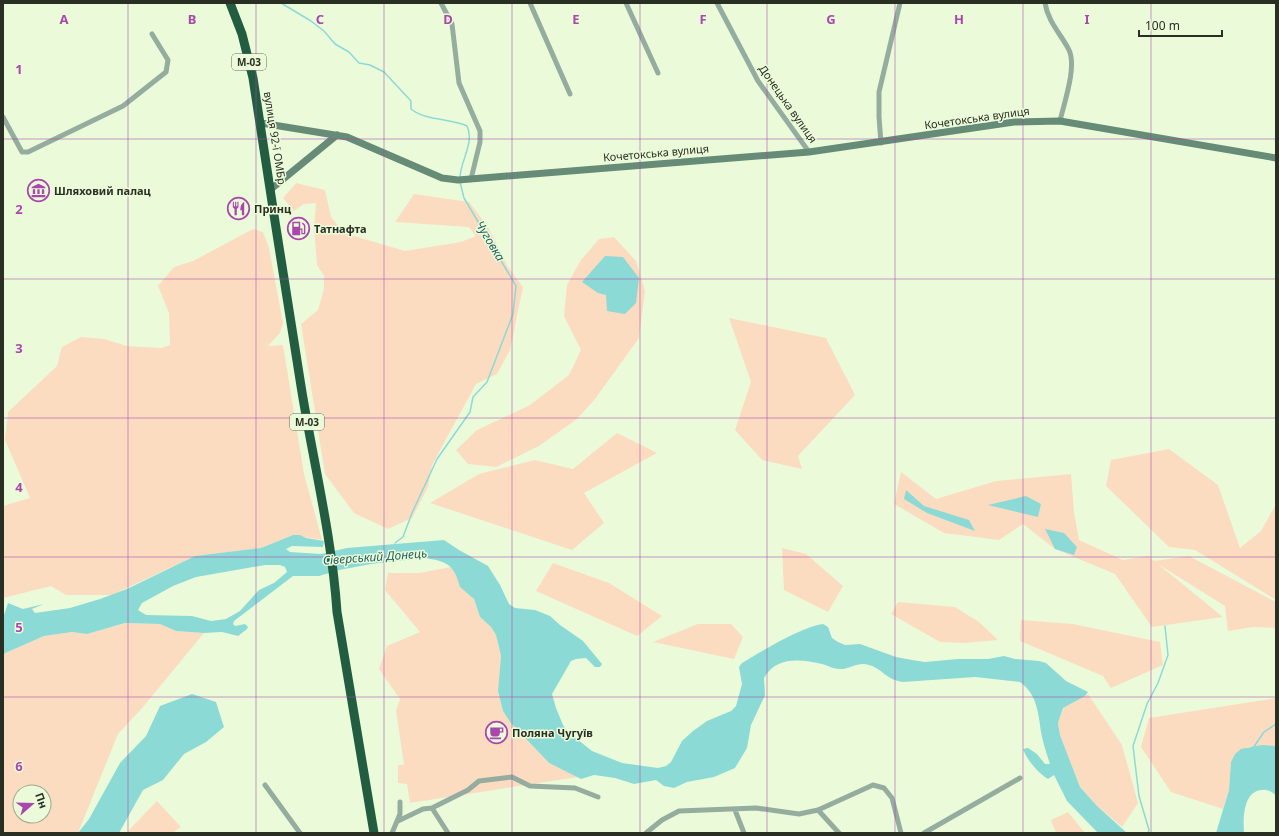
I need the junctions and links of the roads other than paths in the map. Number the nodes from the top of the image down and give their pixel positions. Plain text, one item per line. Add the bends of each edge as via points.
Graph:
1 (230, 3) edge
2 (442, 3) edge
3 (530, 3) edge
4 (626, 3) edge
5 (717, 3) edge
6 (900, 3) edge
7 (1045, 3) edge
8 (152, 34) dead end
9 (658, 73) dead end
10 (570, 94) dead end
11 (3, 117) edge
12 (1060, 121) junction
13 (260, 123) junction
14 (337, 134) junction
15 (881, 143) junction
16 (809, 152) junction
17 (1276, 158) edge
18 (471, 179) junction
19 (270, 189) junction
20 (1020, 778) dead end
21 (265, 785) dead end
22 (598, 797) dead end
23 (400, 802) dead end
24 (432, 808) junction
25 (735, 810) junction
26 (818, 810) junction
27 (398, 821) junction
28 (300, 833) edge
29 (374, 833) edge
30 (392, 833) edge
31 (448, 833) edge
32 (646, 833) edge
33 (744, 833) edge
34 (839, 833) edge
35 (901, 833) edge
36 (924, 833) edge

1 - 13 highway, вулиця 92-ї ОМБр / М-03 via 248,56
2 - 18 street via 452,24 459,83 480,132
3 - 10 street
4 - 9 street
5 - 16 street, Донецька вулиця via 758,81
6 - 15 street via 879,92
7 - 12 street via 1052,23 1069,51 1072,65
8 - 11 street via 168,60 166,72 123,106 28,152 22,152
12 - 15 main road, Кочетокська вулиця via 1014,122
12 - 17 main road, Кочетокська вулиця
13 - 14 main road, Кочетокська вулиця
13 - 19 highway, вулиця 92-ї ОМБр / М-03
14 - 18 main road, Кочетокська вулиця via 442,178
14 - 19 main road
15 - 16 main road, Кочетокська вулиця
16 - 18 main road, Кочетокська вулиця
19 - 29 highway, вулиця 92-ї ОМБр / М-03 via 301,387 329,540 338,612
20 - 36 street
21 - 28 street
22 - 24 street via 574,788 530,786 512,777 479,781 468,790
23 - 27 street
24 - 27 street via 423,809
24 - 31 street
25 - 26 street via 756,808 799,814
25 - 32 street via 680,811 662,820
25 - 33 street
26 - 34 street
26 - 35 street via 873,785 884,788 892,798
27 - 30 street

